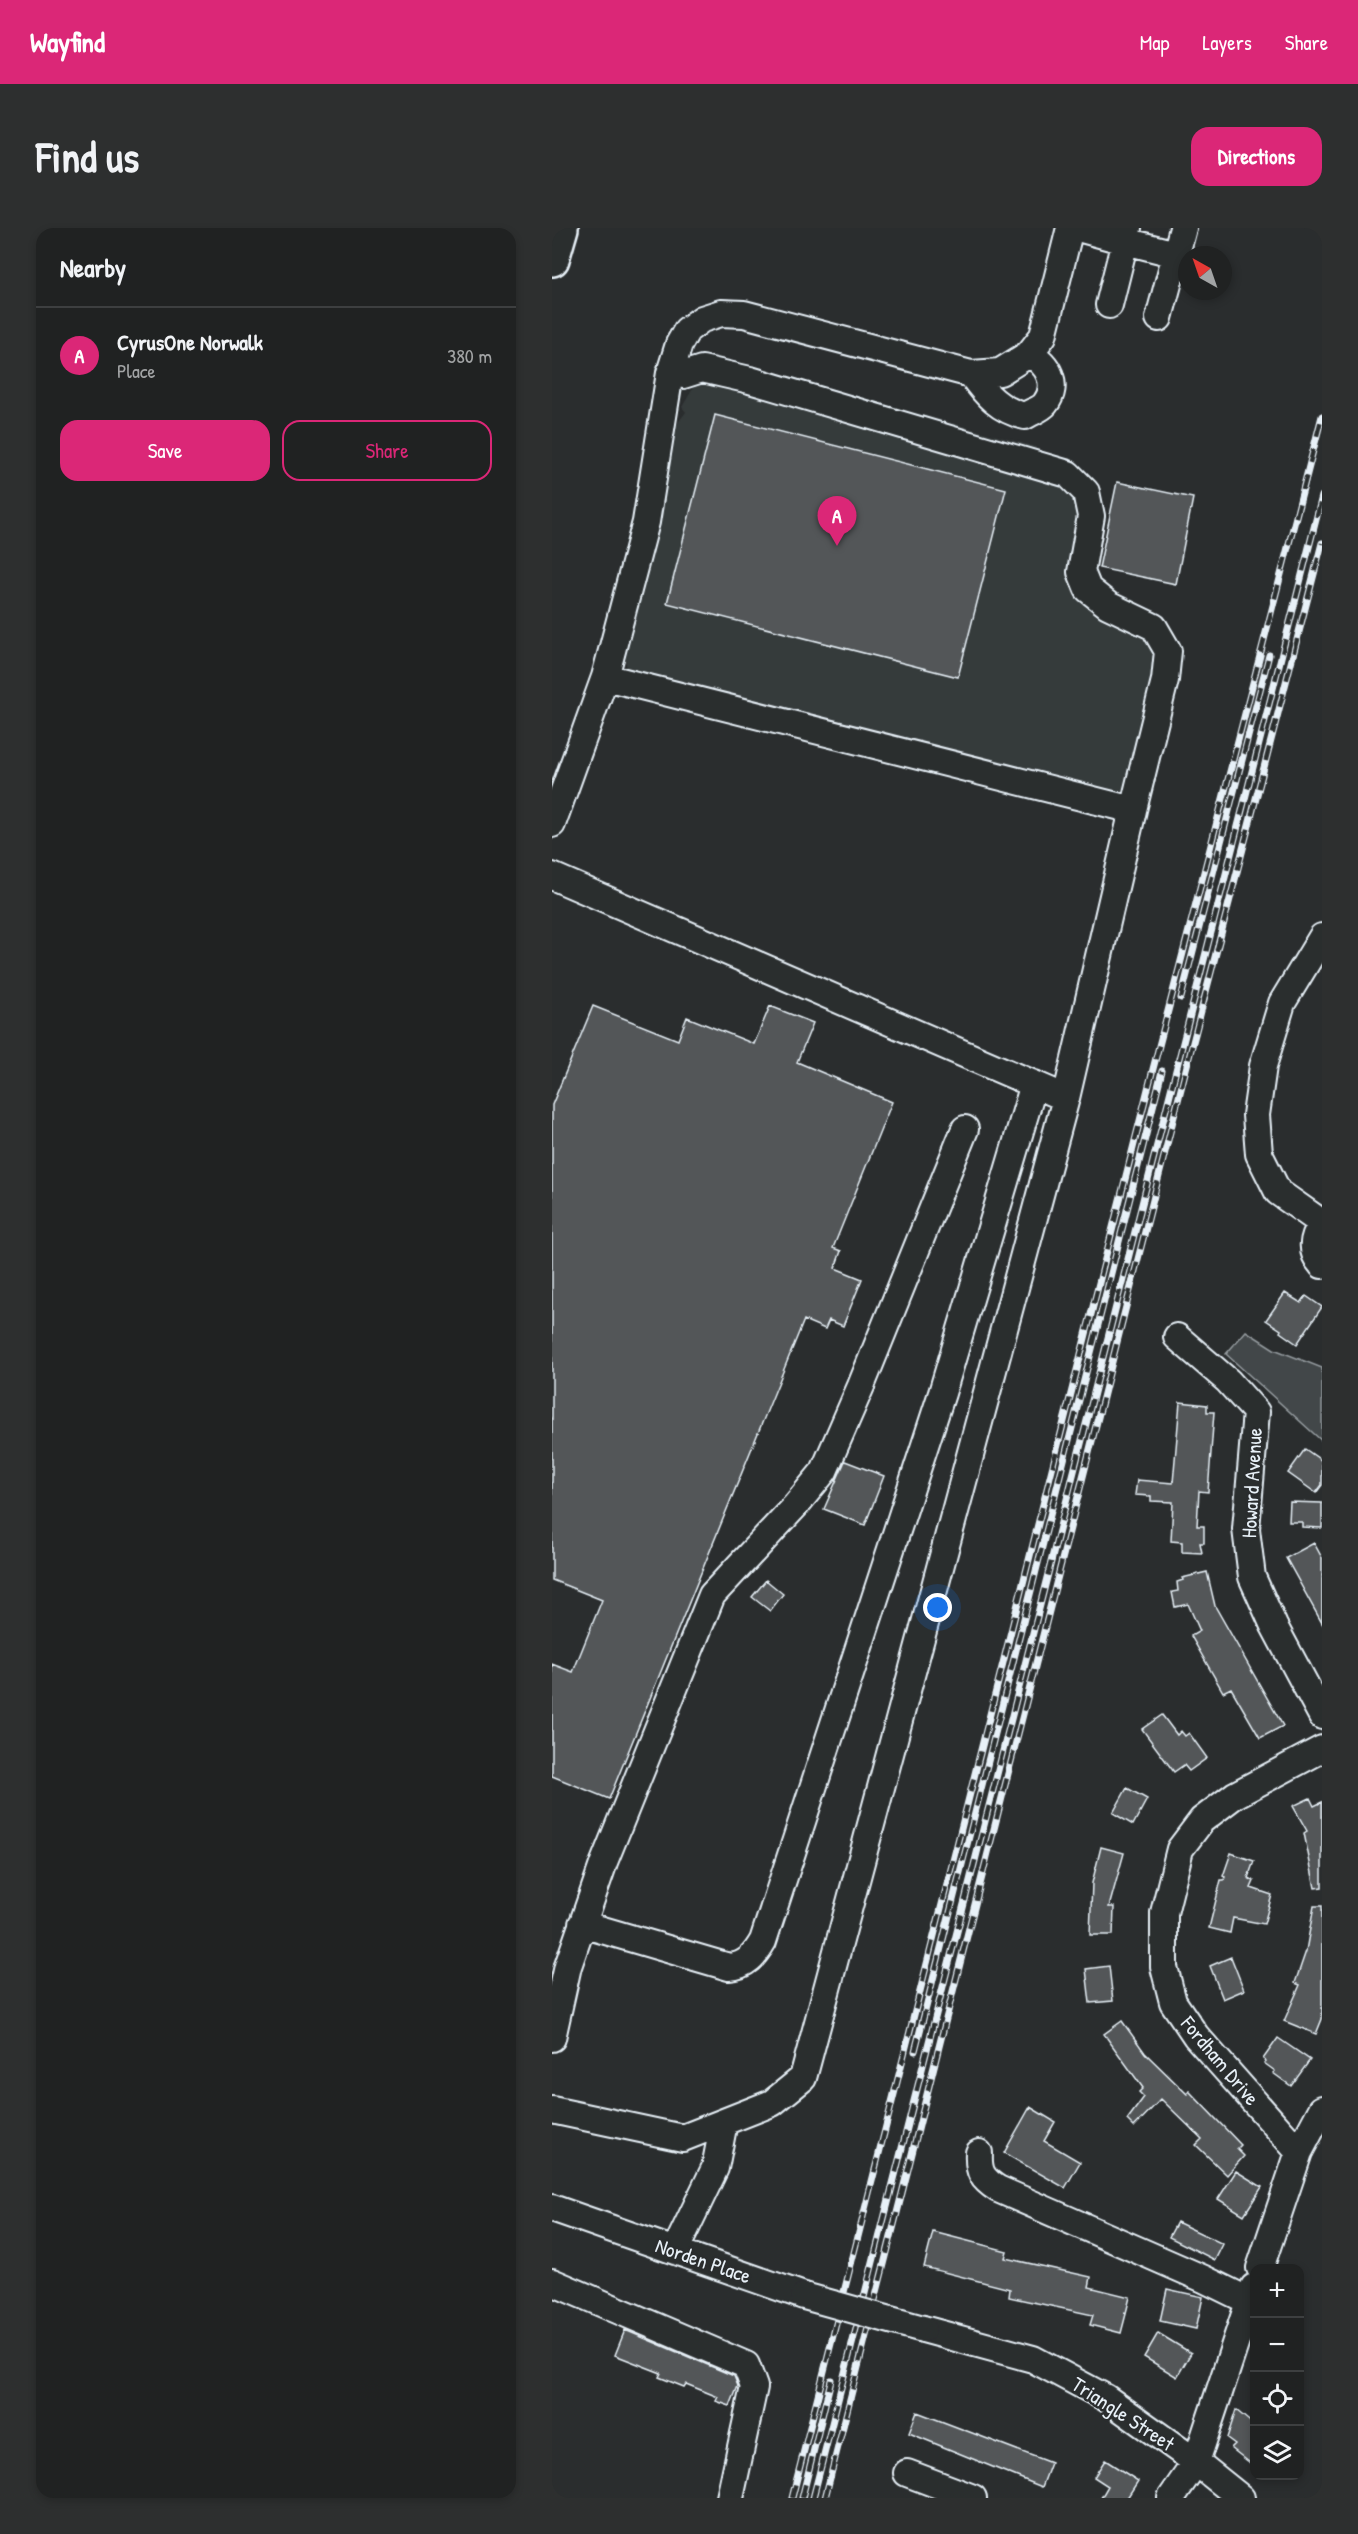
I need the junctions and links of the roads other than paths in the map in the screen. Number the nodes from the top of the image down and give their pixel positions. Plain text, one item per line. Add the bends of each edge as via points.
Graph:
1 (561, 228) edge
2 (1070, 228) edge
3 (1078, 228) edge
4 (1183, 228) edge
5 (1126, 235) edge
6 (1176, 255) junction
7 (552, 259) edge
8 (1109, 305) dead end
9 (1159, 318) dead end
10 (1029, 354) junction
11 (670, 373) junction
12 (971, 374) junction
13 (605, 677) junction
14 (1133, 810) junction
15 (552, 824) edge
16 (552, 876) edge
17 (1322, 937) edge
18 (1034, 1084) junction
19 (1066, 1098) junction
20 (965, 1129) dead end
21 (1322, 1223) edge
22 (1322, 1265) edge
23 (1177, 1337) dead end
24 (1322, 1716) edge
25 (1322, 1749) edge
26 (582, 1924) junction
27 (552, 2038) edge
28 (1322, 2109) edge
29 (552, 2110) edge
30 (724, 2122) junction
31 (1299, 2152) junction
32 (979, 2153) dead end
33 (552, 2208) edge
34 (675, 2251) junction
35 (1261, 2264) edge
36 (552, 2282) edge
37 (1250, 2292) edge
38 (1250, 2299) edge
39 (856, 2309) joint
40 (1196, 2462) junction
41 (907, 2473) dead end
42 (730, 2498) edge
43 (973, 2498) edge
44 (1171, 2498) edge
45 (1241, 2498) edge

1 - 7 highway
2 - 10 street via 1043,336
3 - 5 street
4 - 6 street
5 - 6 street
5 - 8 street
6 - 9 street
10 - 12 street via 1000,372
10 - 12 street via 1049,370 1052,390 1044,405 1025,416 1007,412 987,396
11 - 12 street via 679,344 694,324 711,315 733,313
11 - 13 street via 646,522
11 - 14 street via 683,375 702,369 750,380 1068,474 1086,492 1091,516 1081,572 1088,589 1108,605 1154,627 1168,651 1165,680
13 - 14 street
13 - 15 street
14 - 19 street
16 - 18 street
17 - 21 street via 1282,1003 1263,1065 1256,1115 1259,1154 1278,1192
18 - 19 street
18 - 26 street via 942,1393 763,1941 748,1960 738,1967 729,1967
19 - 30 street via 803,2078 772,2103
20 - 26 street via 824,1471 712,1595
21 - 22 street via 1313,1242 1316,1258
23 - 24 street, Howard Avenue via 1228,1381 1256,1412 1246,1529 1252,1577
25 - 31 street, Fordham Drive via 1235,1795 1202,1820 1180,1849 1164,1913 1164,1967 1173,2002 1196,2036
26 - 27 street
28 - 31 street
29 - 30 street via 683,2138
30 - 34 street via 715,2168
31 - 35 street
32 - 37 street via 978,2169 984,2181 998,2189 1204,2279
33 - 34 street, Norden Place
34 - 39 street, Norden Place, bridge via 804,2296
36 - 42 street via 746,2366 754,2386
38 - 40 street
39 - 40 street, Triangle Street, bridge via 1033,2359 1106,2398
40 - 44 street
40 - 45 street, Triangle Street
41 - 43 street

